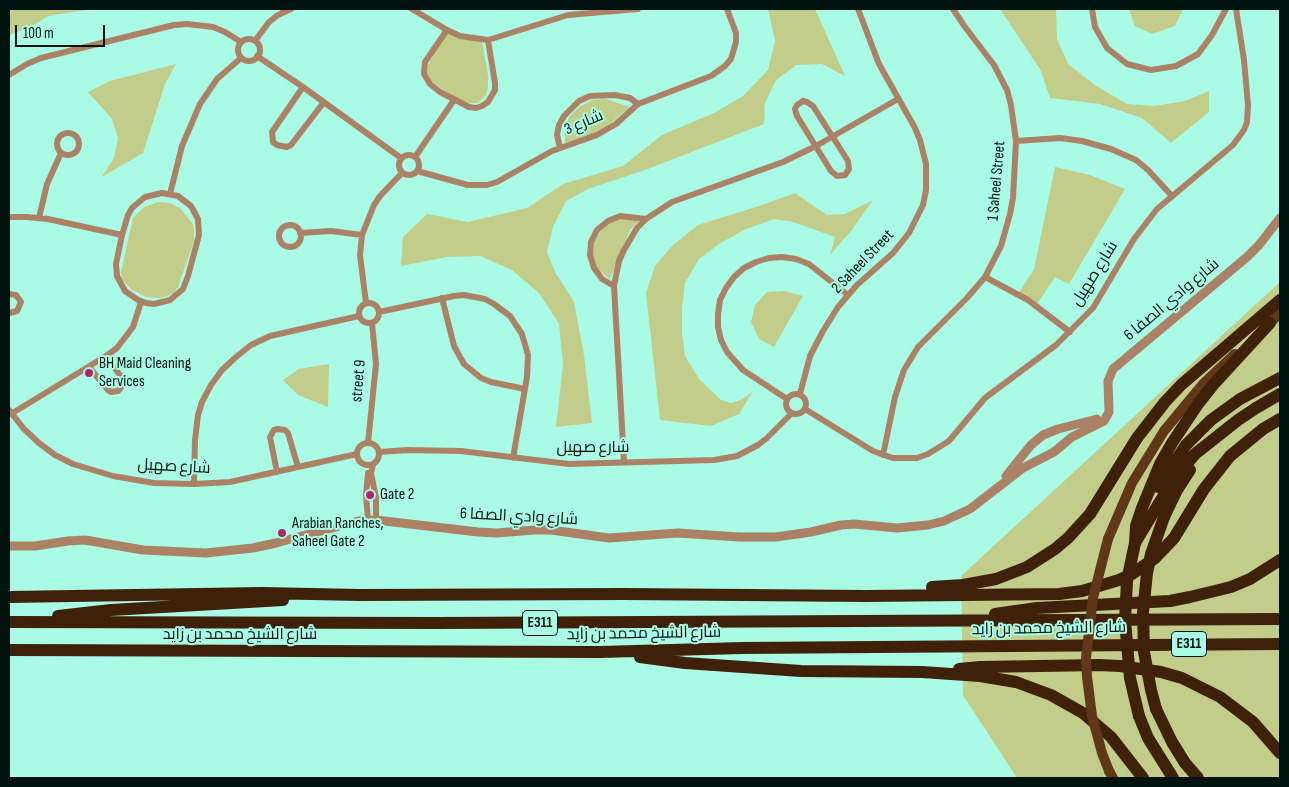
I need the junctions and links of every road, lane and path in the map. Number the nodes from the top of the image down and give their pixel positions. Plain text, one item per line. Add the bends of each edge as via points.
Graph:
1 (291, 9) edge
2 (412, 9) edge
3 (638, 9) edge
4 (727, 9) edge
5 (858, 9) edge
6 (953, 9) edge
7 (1092, 9) edge
8 (1226, 9) edge
9 (1236, 9) edge
10 (447, 30) junction
11 (488, 40) junction
12 (255, 41) junction
13 (241, 42) junction
14 (257, 56) junction
15 (241, 58) junction
16 (9, 76) edge
17 (303, 87) junction
18 (898, 99) junction
19 (454, 100) junction
20 (324, 102) junction
21 (638, 104) junction
22 (832, 136) junction
23 (1016, 141) junction
24 (816, 146) junction
25 (560, 148) junction
26 (61, 153) dead end
27 (415, 157) junction
28 (401, 158) junction
29 (417, 171) junction
30 (402, 173) junction
31 (170, 194) junction
32 (1172, 195) junction
33 (9, 218) edge
34 (38, 218) junction
35 (646, 218) junction
36 (1280, 218) edge
37 (300, 233) dead end
38 (122, 235) junction
39 (362, 235) junction
40 (985, 277) junction
41 (614, 286) junction
42 (9, 294) edge
43 (848, 296) junction
44 (442, 298) junction
45 (1280, 300) edge
46 (141, 302) junction
47 (366, 303) junction
48 (379, 312) junction
49 (9, 313) edge
50 (1280, 313) edge
51 (359, 316) junction
52 (372, 323) junction
53 (1270, 323) junction
54 (1070, 332) junction
55 (106, 356) junction
56 (89, 366) junction
57 (1280, 378) edge
58 (525, 389) junction
59 (800, 394) junction
60 (1280, 394) edge
61 (787, 399) junction
62 (806, 409) junction
63 (10, 412) edge
64 (792, 413) junction
65 (1108, 414) junction
66 (1280, 419) edge
67 (1066, 428) junction
68 (1072, 437) junction
69 (368, 442) junction
70 (1031, 445) junction
71 (380, 452) junction
72 (357, 454) junction
73 (883, 455) junction
74 (513, 458) junction
75 (1041, 459) junction
76 (624, 462) junction
77 (373, 464) junction
78 (365, 465) junction
79 (298, 467) junction
80 (277, 472) junction
81 (370, 481) junction
82 (194, 484) junction
83 (992, 492) junction
84 (367, 509) junction
85 (376, 510) junction
86 (1151, 512) junction
87 (372, 520) junction
88 (9, 546) edge
89 (1280, 560) edge
90 (360, 595) junction
91 (866, 596) junction
92 (9, 597) edge
93 (1280, 619) edge
94 (956, 620) junction
95 (9, 622) edge
96 (1280, 644) edge
97 (9, 650) edge
98 (600, 652) junction
99 (922, 672) junction
100 (1280, 754) edge
101 (1111, 775) edge
102 (1142, 778) edge
103 (1172, 778) edge
104 (1198, 778) edge

1 - 12 street via 269,22
2 - 10 street
3 - 11 street via 568,15
4 - 21 street, 3 شارع via 734,24 736,42 726,66 711,76
5 - 18 street, 2 Saheel Street via 879,64
6 - 23 street, 1 Saheel Street via 1002,77 1011,106
7 - 8 street via 1095,26 1107,48 1127,64 1151,70 1176,66 1198,54
9 - 32 street, شارع صهيل via 1246,82 1247,122 1233,145
10 - 11 street via 460,36
10 - 19 street via 425,62 424,74 430,84
11 - 19 street via 495,84 492,96 476,108
12 - 13 street
12 - 14 street via 259,50
13 - 15 street via 238,52
13 - 16 street via 213,28 174,25 41,58
14 - 15 street via 248,60
14 - 17 street
15 - 31 street via 217,79 200,104 182,146
17 - 20 street
17 - 20 street via 272,132 273,142 277,145 291,145
18 - 22 street
18 - 43 street, 2 Saheel Street via 924,152 927,178 922,205 900,245
19 - 27 street
20 - 28 street
21 - 25 street, 3 شارع via 607,130
21 - 25 street via 615,94 590,96 579,101 559,125
22 - 24 street
22 - 24 street via 850,165 845,175 834,174
22 - 24 street via 811,103 800,103 795,109 796,116
23 - 32 street via 1060,138 1111,149 1136,160
23 - 40 street, 1 Saheel Street via 1010,214 1002,246
24 - 35 street via 765,169 678,200
25 - 29 street, 3 شارع via 488,185 468,185
26 - 34 street via 47,184
27 - 28 street via 409,154
27 - 29 street via 419,162
28 - 30 street via 398,164
29 - 30 street via 409,175
30 - 39 street via 374,204
31 - 38 street via 153,194 138,202 128,215
31 - 46 street via 191,206 198,219 198,235 188,276 183,289 170,300 154,304
32 - 54 street, شارع صهيل via 1145,223 1093,308
33 - 34 street
34 - 38 street
35 - 41 street via 624,250
35 - 41 street via 620,216 608,220 594,236 590,255 594,268 602,279
36 - 65 street, شارع وادي الصفا 6 via 1247,257 1113,369 1108,381
37 - 39 street via 331,231
38 - 46 street via 116,264 118,276 125,291
39 - 47 street via 360,255
40 - 54 street via 1028,300
40 - 73 street, 1 Saheel Street via 910,358 898,384
41 - 76 street
42 - 49 street via 16,295 21,302 17,311
43 - 59 street, 2 Saheel Street via 810,356
43 - 61 street via 808,264 796,258 782,257 769,258 744,268 726,288 720,300 718,327 727,352 743,370
44 - 48 street
44 - 58 street via 454,346 464,364 481,378
44 - 58 street via 475,296 510,316 522,334 528,356
45 - 91 highway via 1165,402 1137,438 1090,514 1055,549 1027,567 996,579
46 - 55 street via 126,338
47 - 48 street via 376,306
47 - 51 street via 360,306
48 - 52 street via 378,319
50 - 53 main road
51 - 52 street via 362,321
51 - 82 street via 270,336 251,345 222,370 211,385 198,415
52 - 69 street, street 9 via 376,364
53 - 86 highway via 1193,410 1160,464
53 - 101 main road, bridge via 1203,384 1164,431 1132,483 1108,539 1092,598 1086,658 1092,716
54 - 73 street, شارع صهيل via 1042,357 985,398 939,448 916,458
55 - 56 street
55 - 56 street via 122,378 123,385 118,391 108,390
56 - 63 street
57 - 86 highway via 1240,398 1198,432 1165,474
58 - 74 street
59 - 61 street via 793,394
59 - 62 street via 806,402
60 - 86 highway via 1221,434
61 - 64 street via 786,405
62 - 64 street via 798,414
62 - 73 street, شارع صهيل
63 - 82 street, شارع صهيل via 39,443 73,464 133,480
64 - 76 street, شارع صهيل via 762,442 737,456 714,460
65 - 67 street, شارع وادي الصفا 6
65 - 68 street, شارع وادي الصفا 6 via 1101,423
66 - 91 highway via 1246,442 1221,467 1165,548 1144,566 1119,580 1094,589 1059,594
67 - 68 street
67 - 70 street, شارع وادي الصفا 6 via 1043,435
68 - 75 street, شارع وادي الصفا 6
69 - 71 street
69 - 72 street via 361,445
70 - 75 street
70 - 83 street, شارع وادي الصفا 6
71 - 74 street, شارع صهيل via 434,450
71 - 77 street
72 - 78 street
72 - 79 street, شارع صهيل
74 - 76 street, شارع صهيل via 569,464
75 - 83 street, شارع وادي الصفا 6 via 1023,468
77 - 78 street
77 - 81 street
78 - 81 street
79 - 80 street, شارع صهيل
79 - 80 street via 288,432 278,429 270,437
80 - 82 street, شارع صهيل via 230,482
81 - 84 street
81 - 85 street via 375,492
83 - 87 street, شارع وادي الصفا 6 via 963,513 928,525 897,528 841,525 776,537 678,533 610,538 534,530 497,533
84 - 85 street
84 - 87 street
85 - 87 street
86 - 103 highway, bridge via 1135,543 1128,581 1125,630 1130,678 1139,716
86 - 104 highway, bridge via 1151,554 1145,583 1142,632 1147,671 1156,709 1172,742
87 - 88 street, شارع وادي الصفا 6 via 253,548 214,552 157,551 85,540
89 - 94 highway via 1231,587 1190,598 1037,608
90 - 91 highway
90 - 92 highway via 262,593
90 - 95 highway via 111,610
93 - 94 highway, شارع الشيخ محمد بن زايد / E311
94 - 95 highway, شارع الشيخ محمد بن زايد / E311
96 - 98 highway, شارع الشيخ محمد بن زايد / E311
97 - 98 highway, شارع الشيخ محمد بن زايد / E311
98 - 99 highway via 771,670
99 - 100 highway via 980,667 1090,665 1162,672 1220,697 1253,722
99 - 102 highway via 998,678 1051,694 1097,724 1123,751

